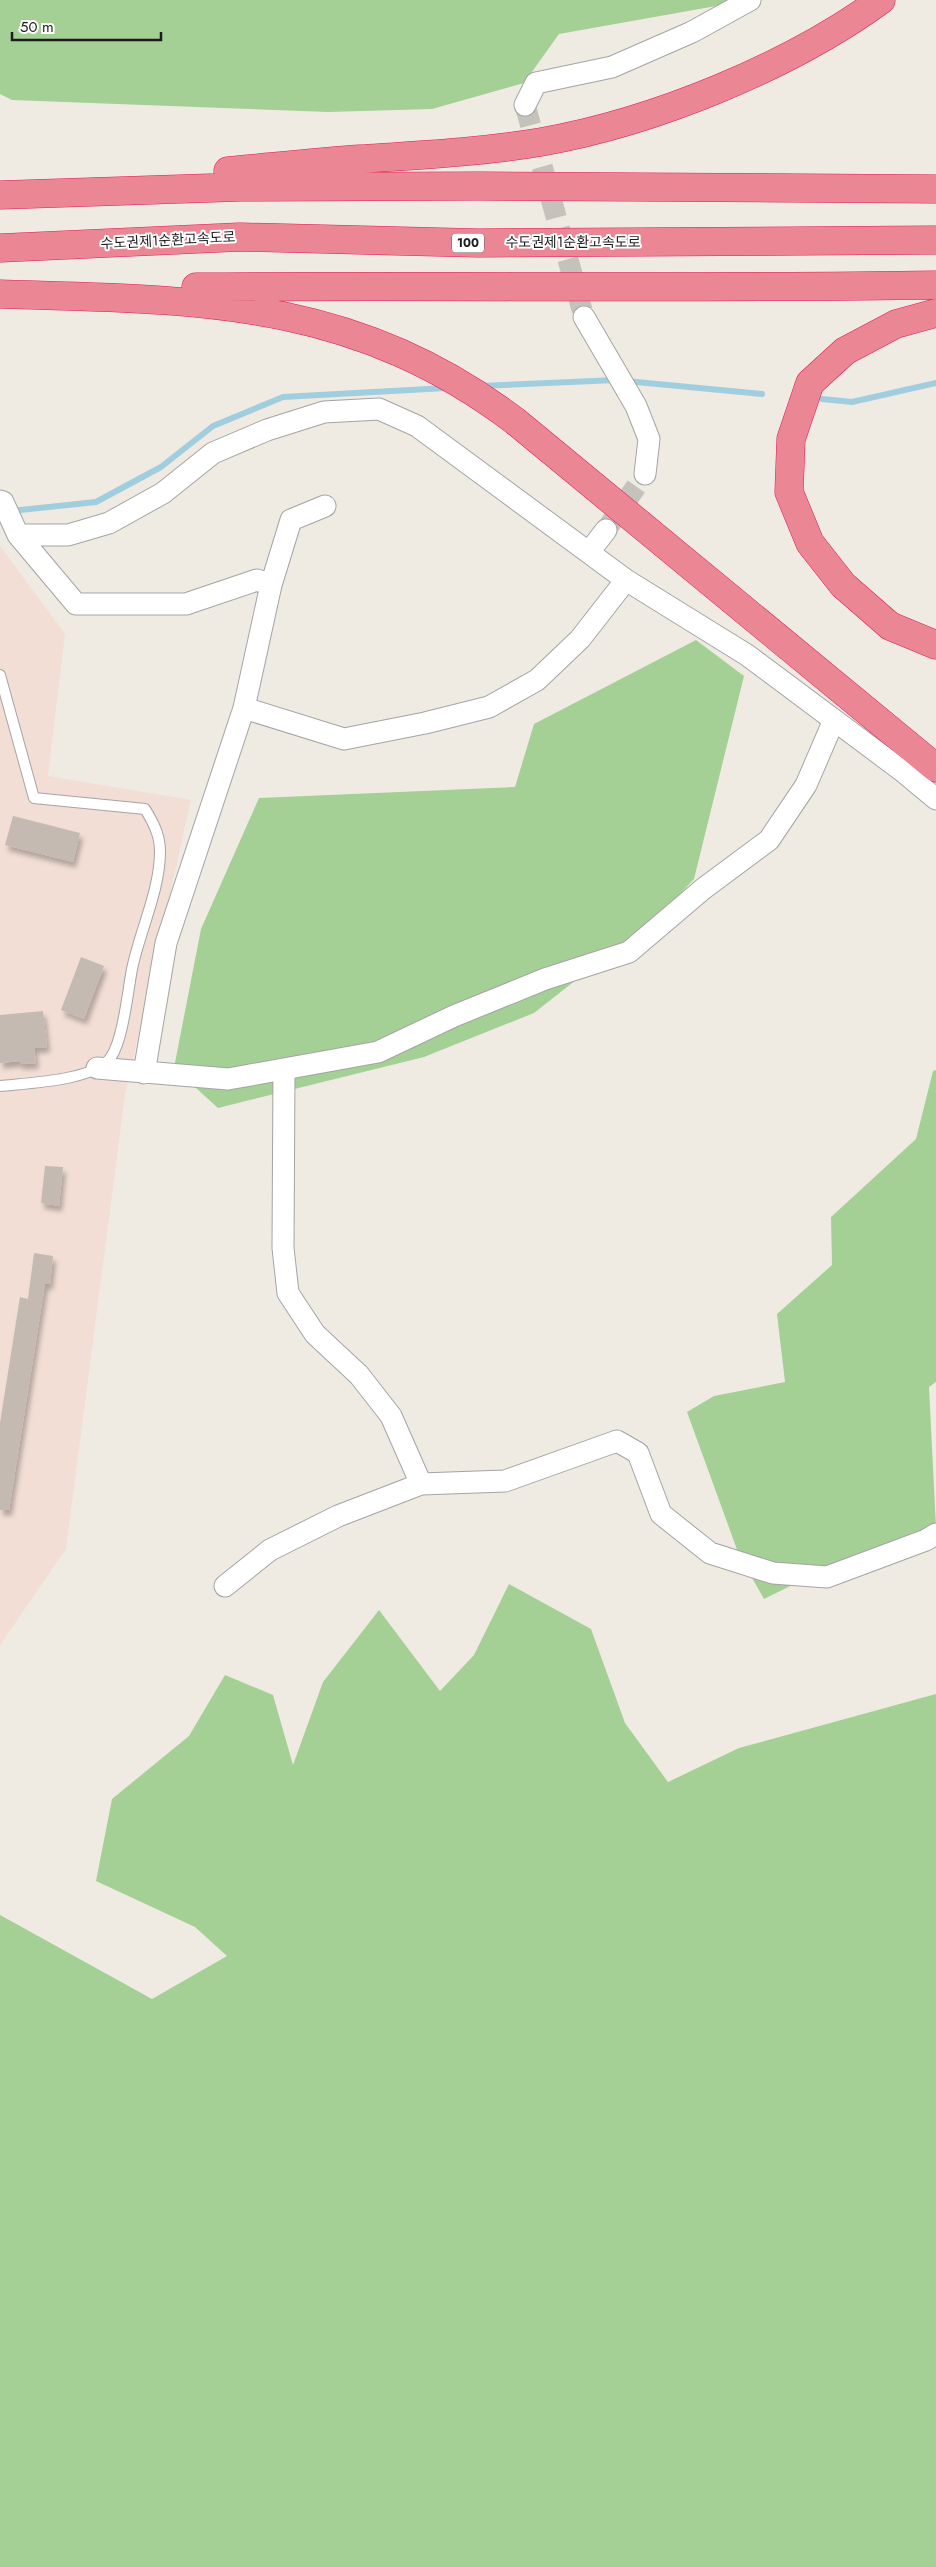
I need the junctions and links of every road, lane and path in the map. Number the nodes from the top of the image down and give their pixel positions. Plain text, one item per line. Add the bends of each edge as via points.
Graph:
1 (750, 0) edge
2 (874, 5) edge
3 (525, 105) tunnel mouth
4 (936, 189) edge
5 (0, 193) edge
6 (936, 240) edge
7 (0, 248) edge
8 (936, 285) edge
9 (0, 289) edge
10 (0, 294) edge
11 (936, 312) edge
12 (584, 317) tunnel mouth
13 (644, 474) tunnel mouth
14 (1, 501) edge
15 (324, 506) dead end
16 (606, 530) tunnel mouth
17 (15, 531) junction
18 (589, 552) junction
19 (626, 580) junction
20 (271, 585) junction
21 (936, 645) edge
22 (0, 675) edge
23 (244, 708) junction
24 (834, 720) junction
25 (936, 768) edge
26 (936, 800) edge
27 (97, 1068) junction
28 (284, 1069) junction
29 (144, 1072) junction
30 (0, 1086) edge
31 (421, 1484) junction
32 (936, 1534) edge
33 (225, 1586) dead end

1 - 3 street via 692,32 612,67 536,83
2 - 5 highway via 787,57 722,87 652,113 542,142 449,154 358,159
4 - 5 highway via 479,186
6 - 7 highway, 수도권제1순환고속도로 / 100 via 478,243 240,237
8 - 9 highway
10 - 25 highway via 169,300 242,307 296,317 376,342 441,372 527,431
11 - 21 highway via 896,324 845,351 810,383 791,439 789,492 810,542 843,584 890,626
12 - 13 street via 636,406 649,439
14 - 17 street
15 - 20 street via 291,520
16 - 18 street
17 - 18 street via 68,535 109,523 163,493 213,453 267,430 324,412 379,409 417,426
17 - 20 street via 76,604 186,604 257,580
18 - 19 street
19 - 23 street via 580,639 537,680 489,707 344,739
19 - 24 street via 748,655
20 - 23 street
22 - 27 lane via 34,798 145,808 155,826 160,850 157,881 133,967 122,1028 111,1057
23 - 29 street via 166,943
24 - 26 street
24 - 28 street via 806,785 769,840 703,889 629,952 545,979 454,1016 378,1052
27 - 29 street
27 - 30 lane via 75,1076
28 - 29 street via 228,1079
28 - 31 street via 283,1248 288,1292 315,1334 359,1376 391,1416
31 - 32 street via 505,1481 617,1441 638,1453 661,1514 710,1553 772,1573 827,1577
31 - 33 street via 338,1516 270,1550

